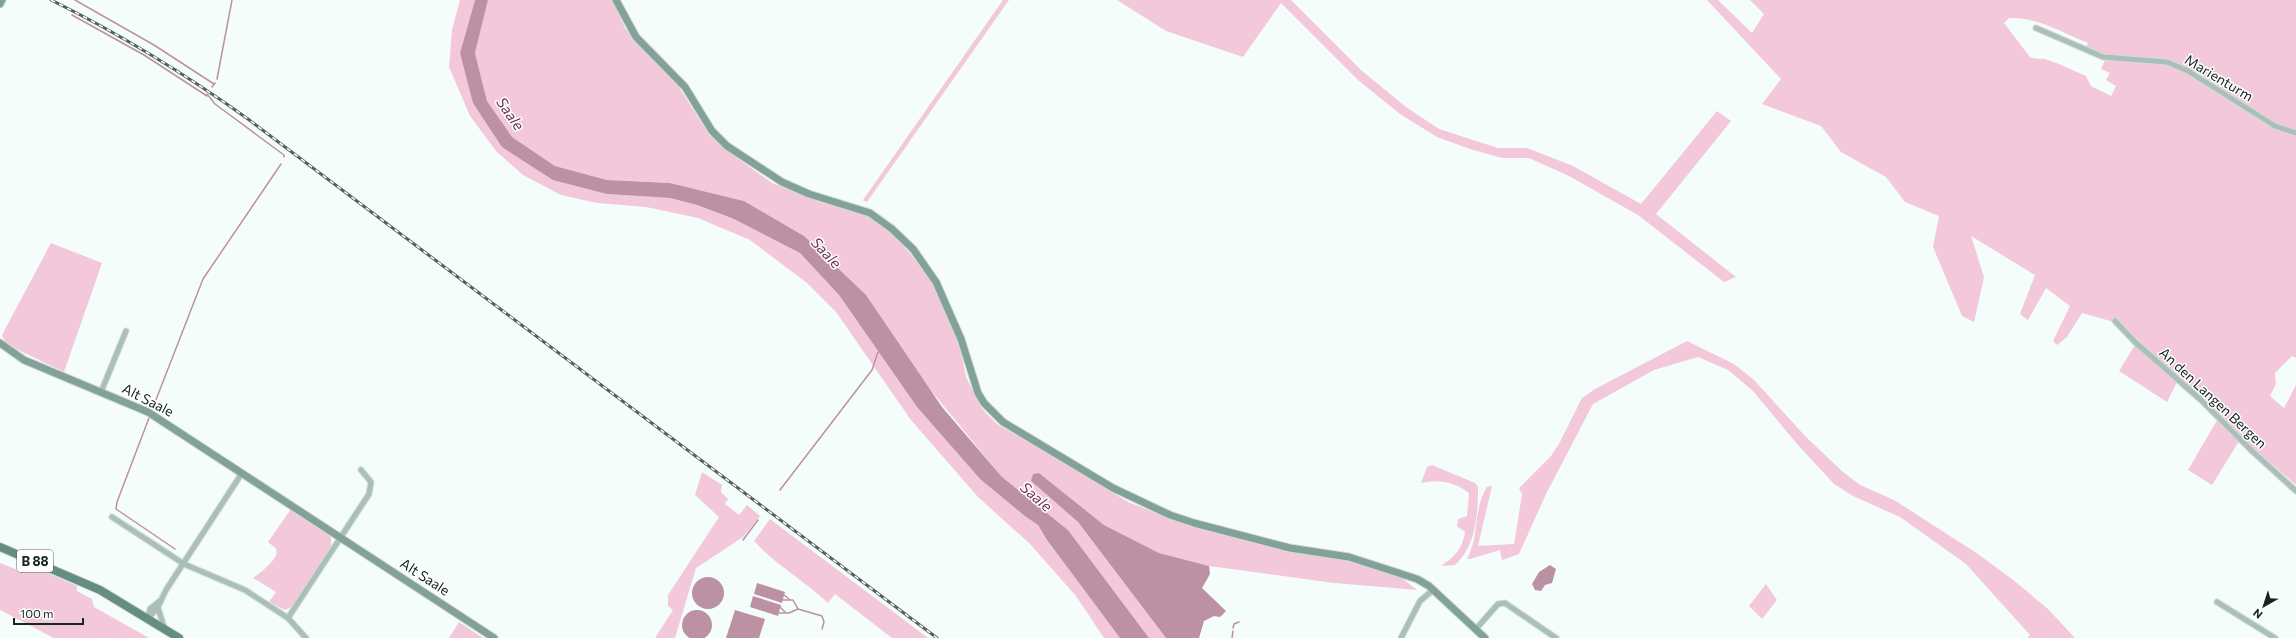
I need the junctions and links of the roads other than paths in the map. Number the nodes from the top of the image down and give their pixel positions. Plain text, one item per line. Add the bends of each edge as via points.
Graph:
1 (2, 0) edge
2 (616, 0) edge
3 (0, 4) edge
4 (2036, 28) dead end
5 (2296, 133) edge
6 (2115, 321) dead end
7 (126, 331) dead end
8 (0, 343) edge
9 (101, 392) junction
10 (361, 470) dead end
11 (242, 474) junction
12 (2296, 491) edge
13 (112, 517) dead end
14 (340, 537) junction
15 (0, 547) edge
16 (184, 564) junction
17 (1433, 590) junction
18 (160, 601) junction
19 (2217, 602) dead end
20 (158, 608) junction
21 (148, 618) junction
22 (288, 618) junction
23 (164, 627) junction
24 (1476, 630) junction
25 (179, 638) edge
26 (306, 638) edge
27 (494, 638) edge
28 (1401, 638) edge
29 (1485, 638) edge
30 (1556, 638) edge
31 (2275, 638) edge

1 - 3 main road
2 - 17 main road via 636,37 682,83 712,130 727,146 782,182 809,194 870,213 913,249 936,282 961,339 978,393 1003,422 1113,488 1170,515 1290,548 1349,557 1417,579
4 - 5 street, Marienturm via 2103,57 2167,62 2207,82 2275,126
6 - 12 street, An den Langen Bergen
7 - 9 street, Alt Saale
8 - 9 main road, Alt Saale via 24,360
9 - 11 main road, Alt Saale via 148,412
10 - 14 street via 368,476 371,488
11 - 14 main road, Alt Saale
11 - 16 street
13 - 16 street
14 - 22 street
14 - 27 main road, Alt Saale
15 - 21 main road, B 88 via 100,590
16 - 18 street
16 - 22 street via 236,585
17 - 24 main road
17 - 28 street via 1420,601
18 - 20 street
18 - 21 street via 150,609
19 - 31 street
20 - 21 street
20 - 23 street
21 - 23 main road, B 88
22 - 26 street
23 - 25 main road, B 88
24 - 29 main road
24 - 30 street via 1498,604 1505,604

